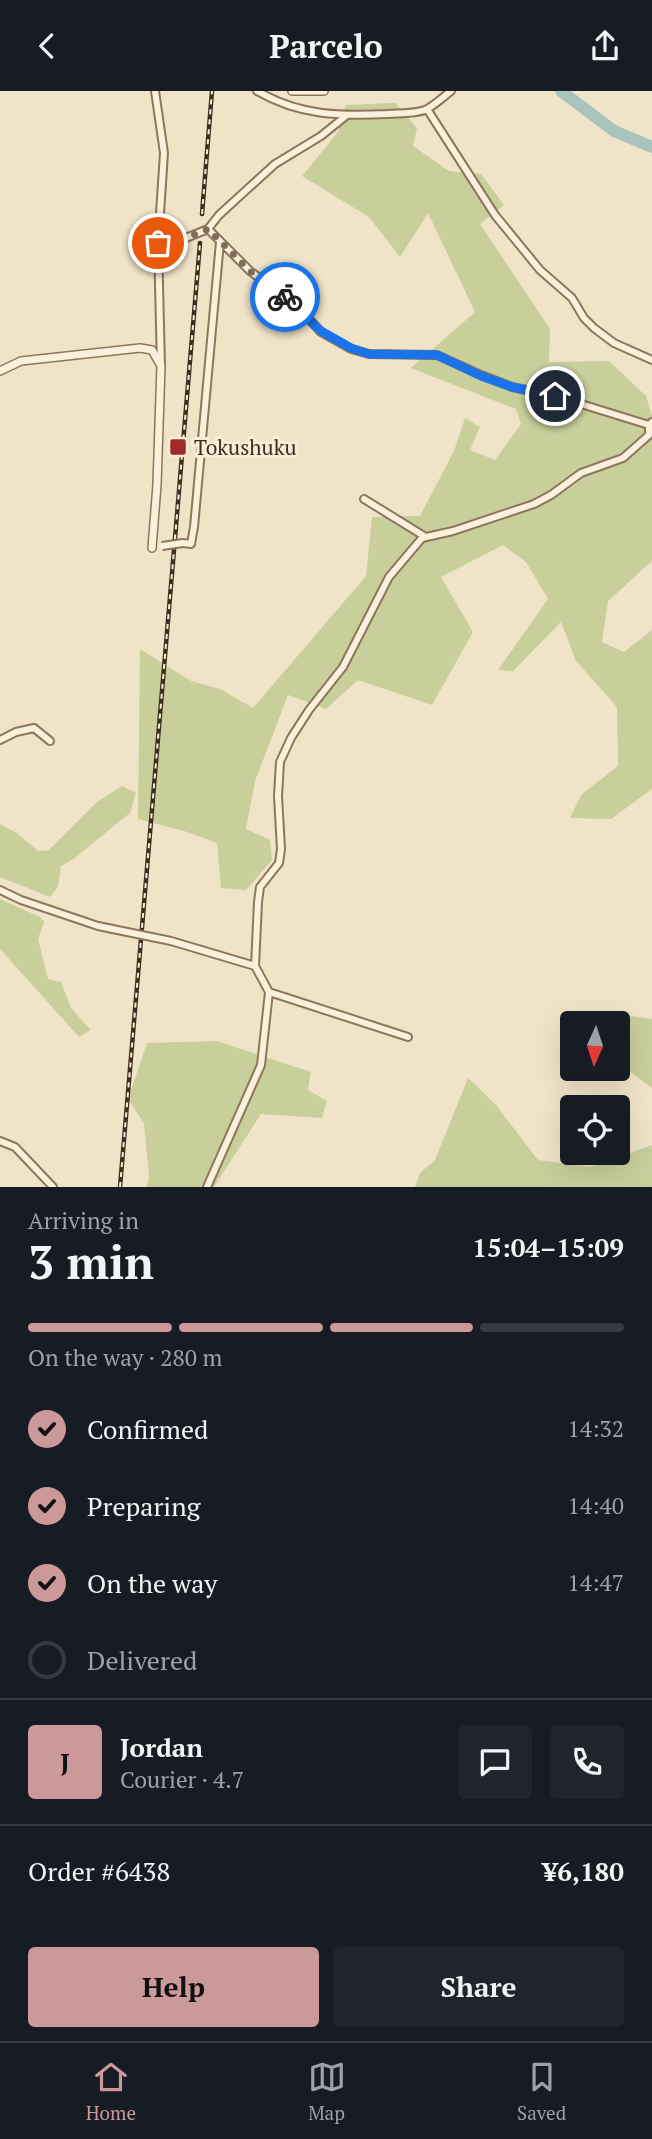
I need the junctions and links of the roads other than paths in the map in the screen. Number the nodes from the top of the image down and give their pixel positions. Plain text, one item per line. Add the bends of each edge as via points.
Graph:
1 (155, 91) edge
2 (257, 91) edge
3 (292, 91) edge
4 (324, 91) edge
5 (451, 91) edge
6 (427, 109) junction
7 (347, 115) junction
8 (208, 229) junction
9 (220, 242) junction
10 (158, 243) junction
11 (652, 360) edge
12 (161, 366) junction
13 (0, 371) edge
14 (651, 423) edge
15 (364, 499) dead end
16 (424, 536) junction
17 (152, 548) joint
18 (0, 740) edge
19 (50, 741) dead end
20 (0, 890) edge
21 (255, 966) junction
22 (269, 992) junction
23 (408, 1037) dead end
24 (0, 1141) edge
25 (54, 1187) edge
26 (206, 1187) edge

1 - 10 street via 164,153
2 - 7 street via 308,112
3 - 4 street
5 - 6 street
6 - 7 street
6 - 11 street via 482,196 540,270 572,298 594,328
7 - 8 street via 275,164
8 - 9 street
8 - 10 street
9 - 14 street via 321,331 351,348 369,354 437,355 512,387
9 - 17 street, bridge via 191,544
10 - 12 street
12 - 13 street via 152,350 140,348 21,361
12 - 17 street
14 - 16 street via 649,435 635,450 581,473 534,504
15 - 16 street
16 - 21 street via 389,576 343,667 309,710 280,762 281,849 279,863 260,887
18 - 19 street via 34,728
20 - 21 street, bridge via 98,926 172,941
21 - 22 street
22 - 23 street
22 - 26 street via 261,1065
24 - 25 street via 16,1147

